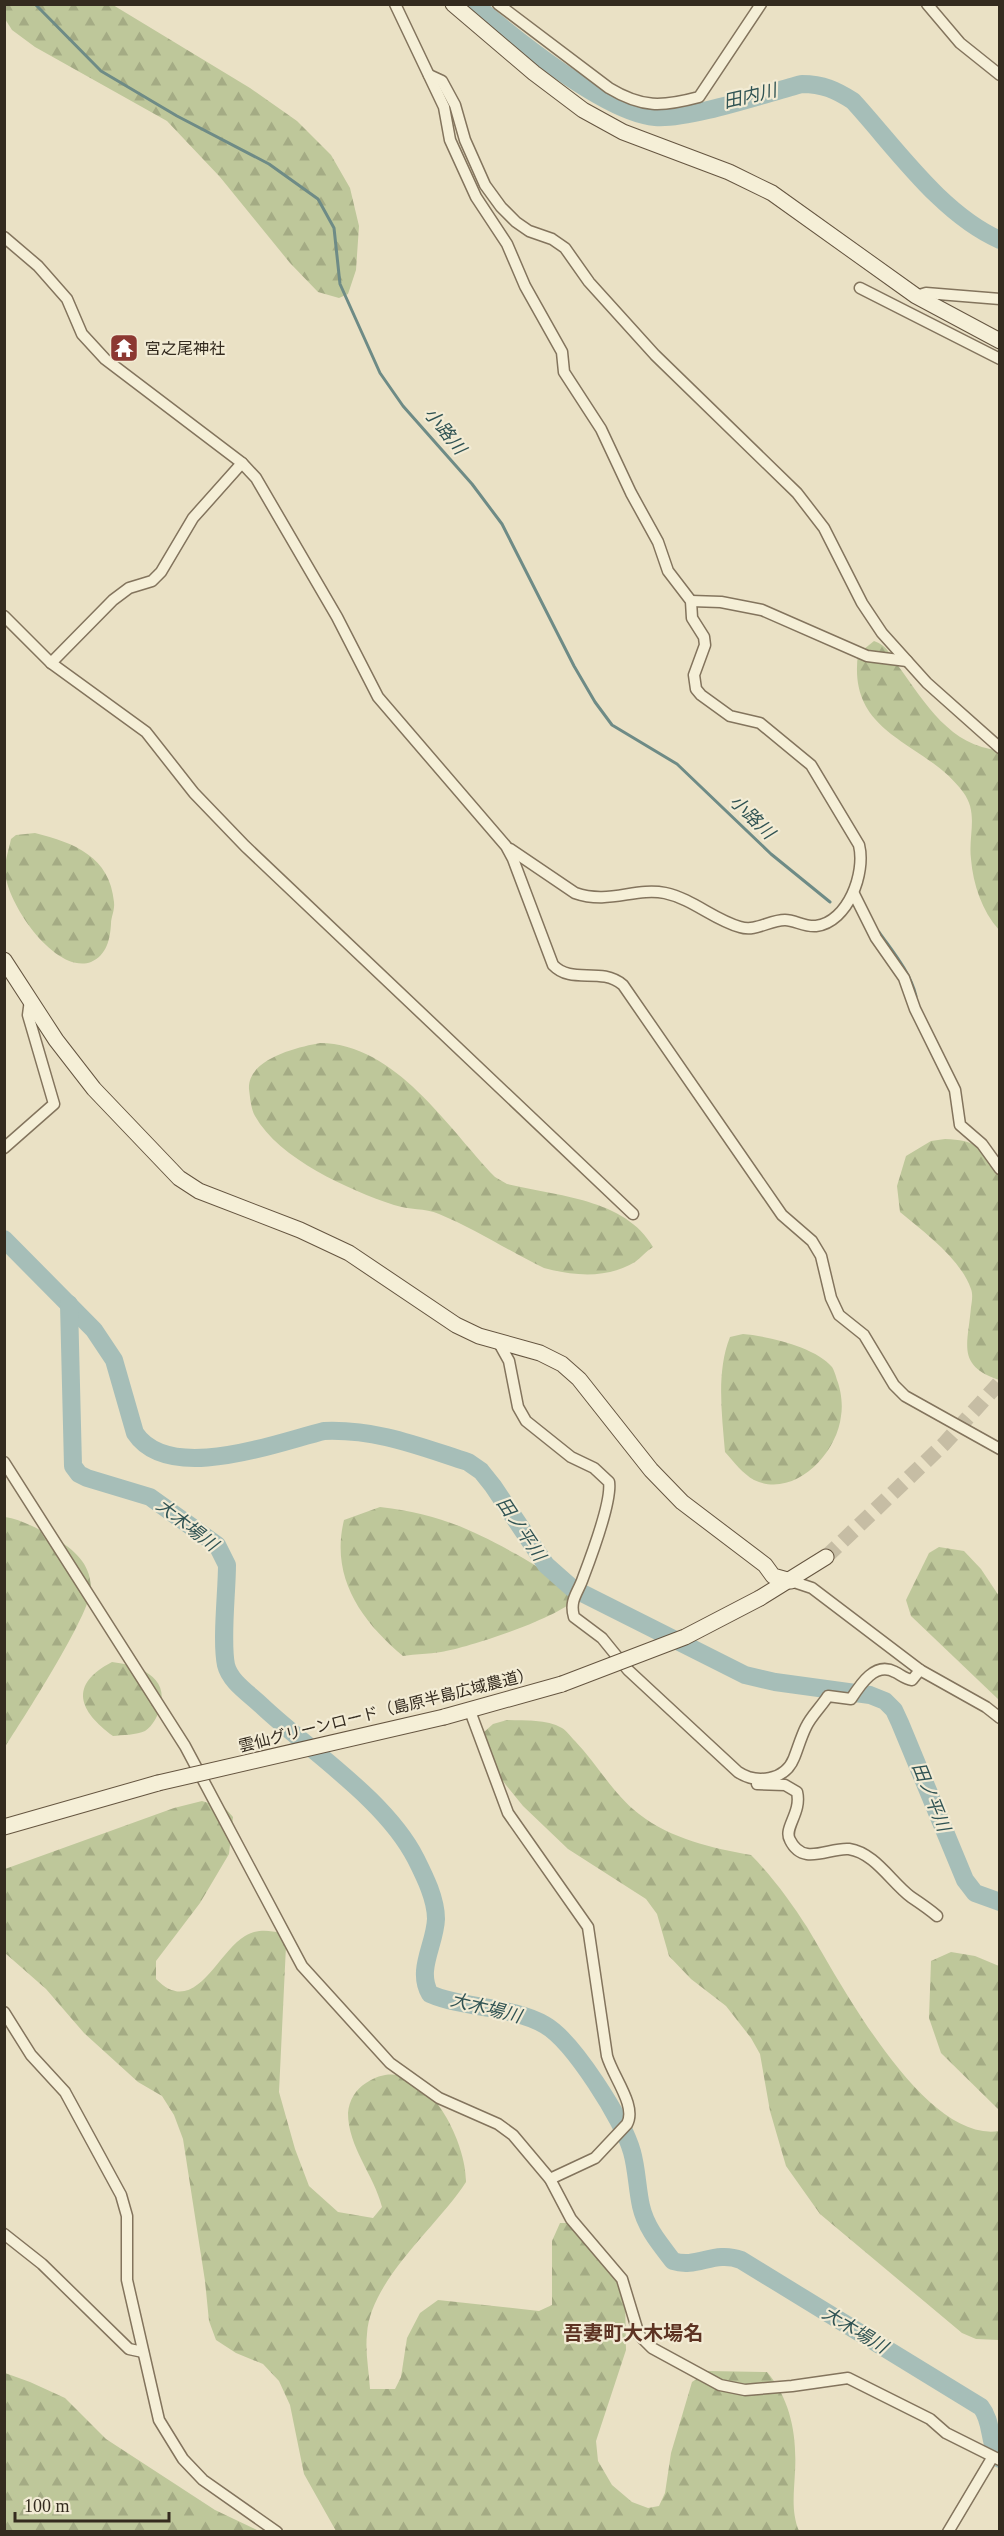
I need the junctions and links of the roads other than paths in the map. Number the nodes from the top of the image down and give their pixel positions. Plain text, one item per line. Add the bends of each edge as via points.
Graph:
1 (395, 4) edge
2 (453, 4) edge
3 (498, 4) edge
4 (761, 4) edge
5 (927, 4) edge
6 (429, 75) junction
7 (999, 75) edge
8 (4, 237) edge
9 (860, 288) dead end
10 (916, 296) junction
11 (999, 299) edge
12 (999, 341) edge
13 (999, 359) edge
14 (242, 463) junction
15 (691, 601) junction
16 (4, 616) edge
17 (908, 662) junction
18 (51, 663) junction
19 (999, 748) edge
20 (506, 846) junction
21 (854, 894) junction
22 (4, 960) edge
23 (30, 1000) junction
24 (4, 1148) edge
25 (999, 1168) edge
26 (633, 1214) dead end
27 (499, 1343) junction
28 (999, 1449) edge
29 (4, 1462) edge
30 (826, 1557) tunnel mouth
31 (791, 1581) junction
32 (920, 1670) junction
33 (470, 1711) junction
34 (999, 1718) edge
35 (749, 1779) junction
36 (4, 1827) edge
37 (937, 1916) dead end
38 (4, 2012) edge
39 (550, 2179) junction
40 (4, 2234) edge
41 (143, 2352) junction
42 (995, 2458) edge
43 (277, 2532) edge
44 (948, 2532) edge

1 - 6 street
2 - 10 street via 583,110 622,132 729,172 772,193
3 - 4 street via 609,88 630,100 650,105 699,97
5 - 7 street via 960,43
6 - 15 street via 444,107 450,140 476,197 507,244 525,286 562,352 564,372 601,429 658,542 668,571
6 - 17 street via 442,81 486,185 501,207 516,222 565,248 589,282 655,355 797,493 824,528 862,603
8 - 14 street via 38,266 67,299 82,334 105,359
9 - 13 street
10 - 11 street via 926,293
10 - 12 street
14 - 18 street via 193,518 161,572 152,581 129,588 113,600
14 - 20 street via 256,478 337,616 378,697
15 - 17 street via 762,610 867,656
15 - 21 street via 692,618 705,645 694,675 696,689 730,716 760,723 818,773 859,845 861,858
16 - 18 street
17 - 19 street
18 - 26 street via 146,732 194,793 245,846
20 - 21 street via 586,897 666,893 743,928 785,920 819,926 834,917
20 - 28 street via 554,965 570,975 604,975 623,985 782,1215 812,1241 821,1256 839,1315 864,1335 894,1385 905,1396
21 - 25 street via 876,938 904,978 915,1009 956,1090 960,1125 982,1144
22 - 23 street
23 - 24 street via 28,1015 54,1104
23 - 27 street via 94,1089 179,1178 199,1191 349,1253 456,1325
27 - 31 street via 540,1353 562,1364 682,1502 773,1576
27 - 35 street via 510,1361 518,1407 526,1421 609,1482 608,1500 571,1605 574,1617 609,1644 614,1656 628,1670
29 - 39 street via 185,1746 302,1966 390,2063 439,2098 513,2134
30 - 31 street, 雲仙グリーンロード（島原半島広域農道）
31 - 32 street via 812,1588
31 - 33 street, 雲仙グリーンロード（島原半島広域農道）, bridge via 685,1637 562,1684
32 - 34 street
32 - 35 street via 912,1680 882,1669 867,1677 855,1694 828,1696 807,1723 789,1766 771,1777
33 - 36 street, 雲仙グリーンロード（島原半島広域農道）, bridge via 158,1782
33 - 39 street via 508,1813 588,1927 607,2056 631,2107 627,2124 586,2164
35 - 37 street via 755,1784 785,1785 797,1792 798,1810 788,1832 789,1839 801,1851 820,1855 842,1849 856,1851 877,1864
38 - 41 street via 31,2055 65,2091 121,2195 127,2216 127,2280
39 - 42 street via 571,2219 622,2279 639,2335 652,2348 720,2385 745,2390 848,2378 930,2418 946,2433
40 - 41 street via 42,2264 129,2349
41 - 43 street via 159,2420 178,2452 204,2480
42 - 44 street

